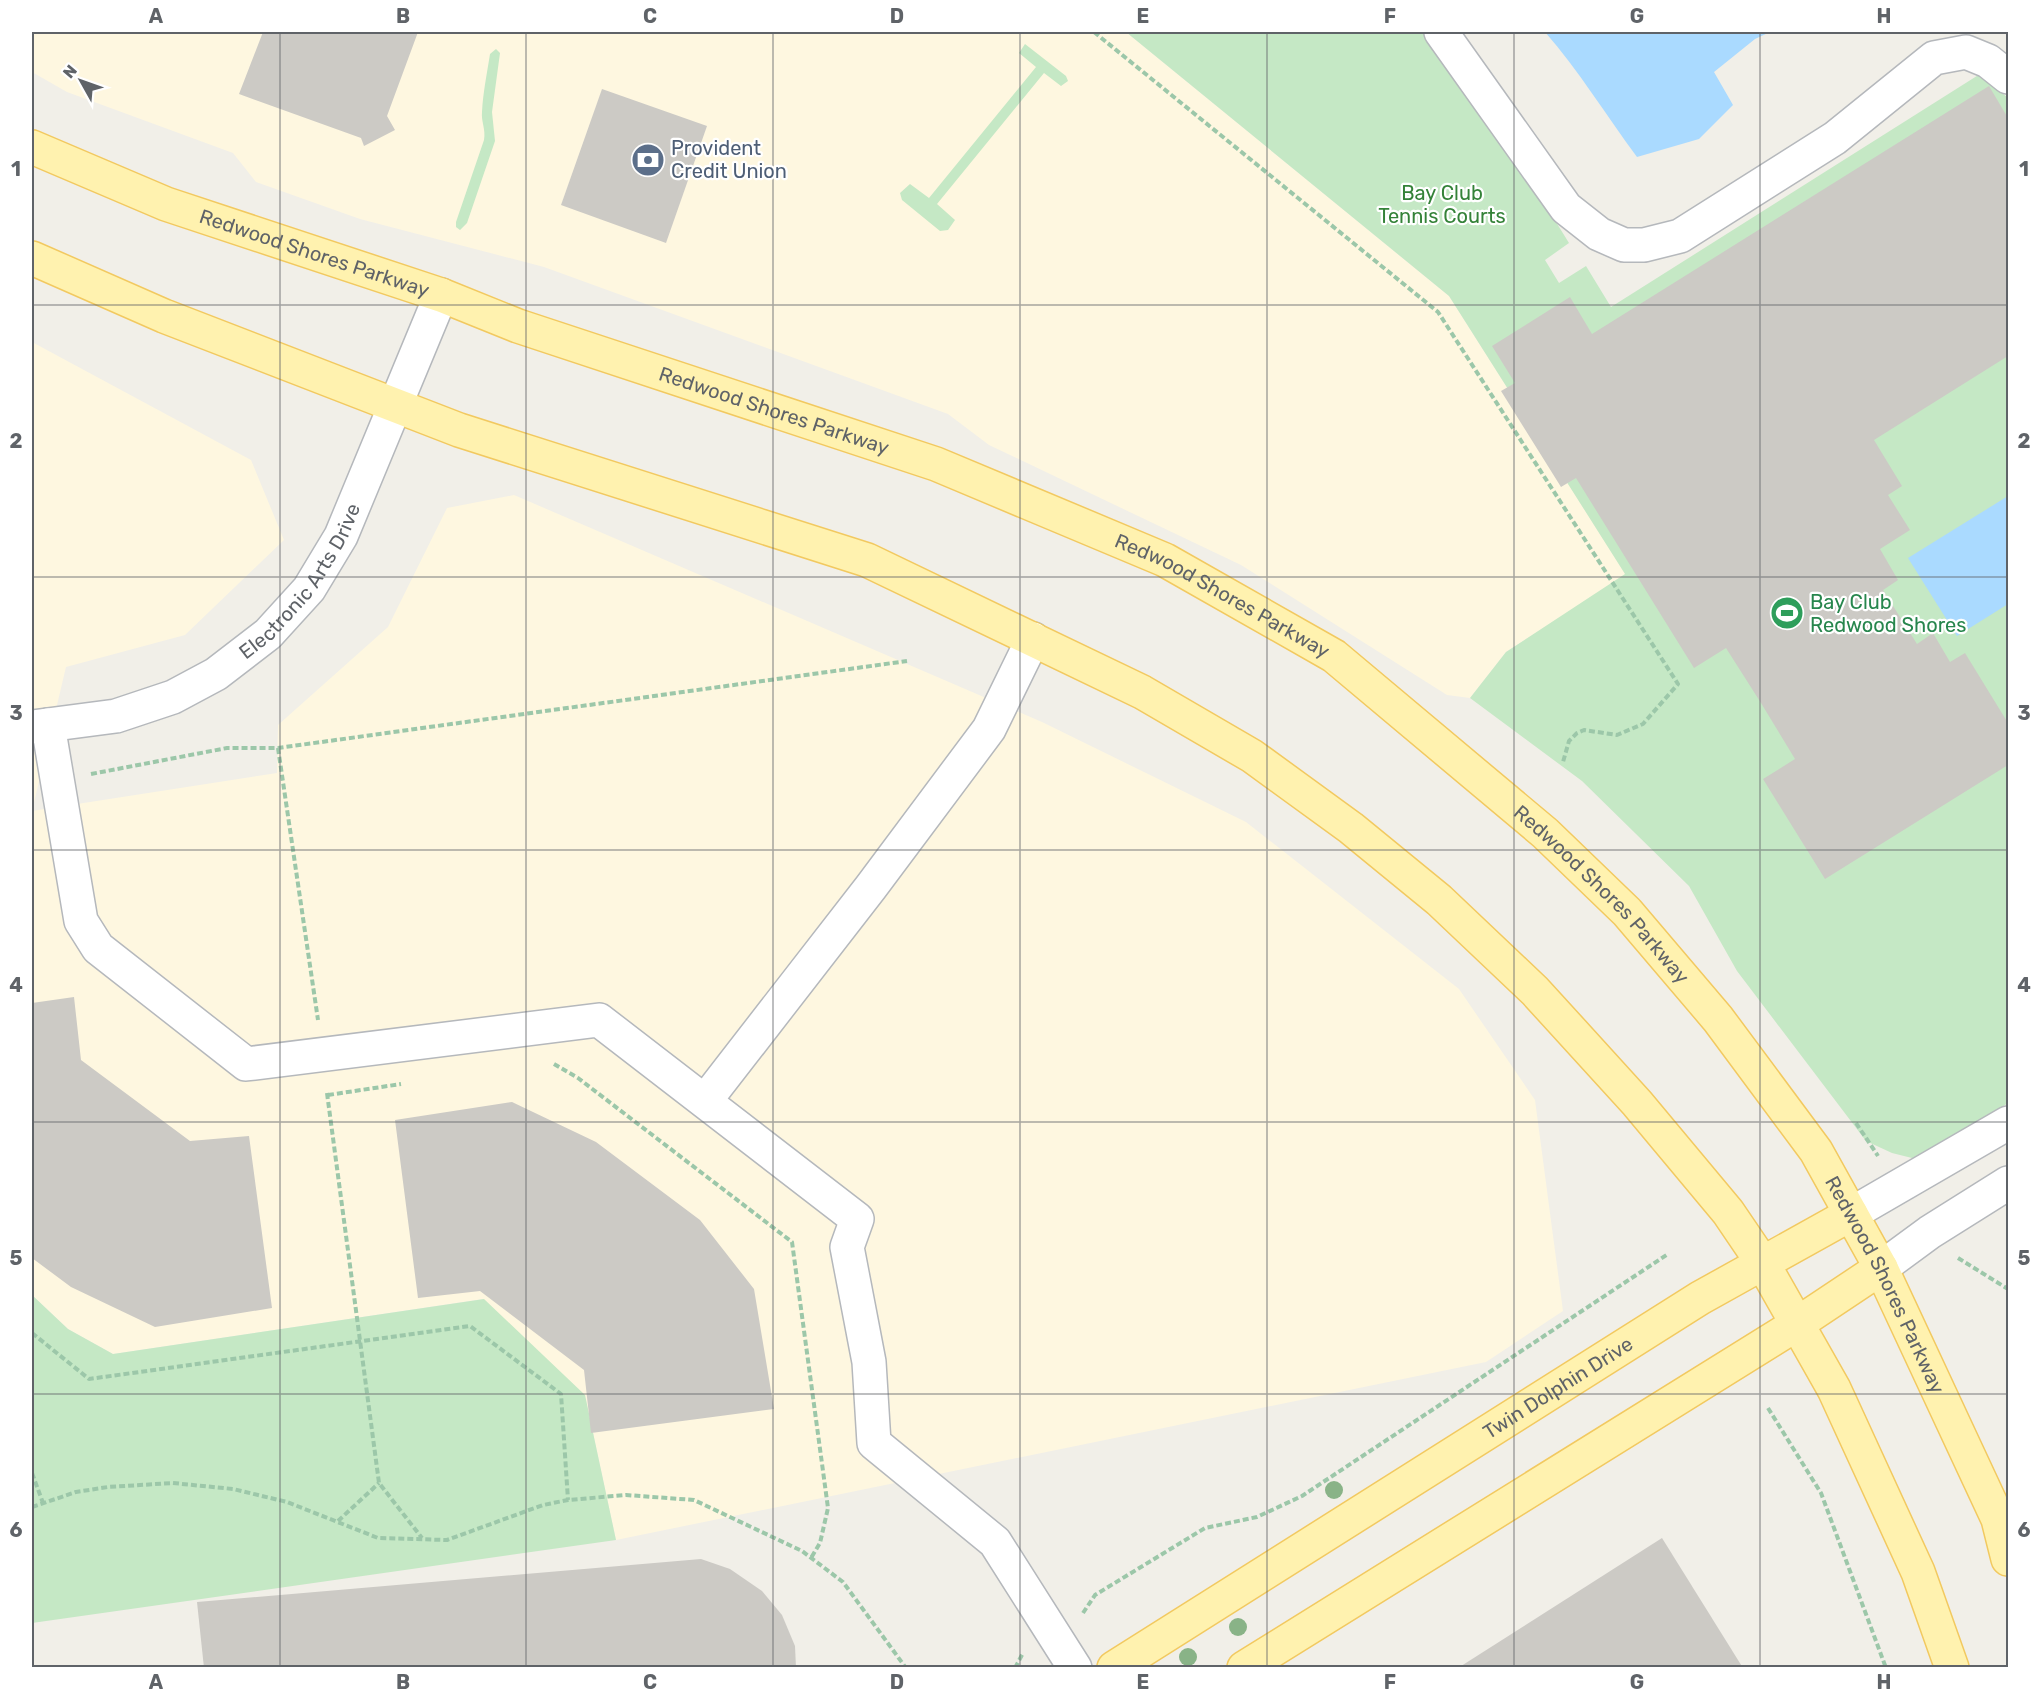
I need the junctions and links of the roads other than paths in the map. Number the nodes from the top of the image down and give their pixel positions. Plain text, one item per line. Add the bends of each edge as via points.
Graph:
1 (1441, 32) edge
2 (2008, 77) edge
3 (32, 147) edge
4 (32, 258) edge
5 (441, 295) junction
6 (397, 406) junction
7 (1033, 639) junction
8 (40, 726) edge
9 (705, 1101) junction
10 (2008, 1123) edge
11 (2008, 1183) edge
12 (1851, 1214) junction
13 (1762, 1262) junction
14 (1881, 1268) junction
15 (1797, 1324) junction
16 (2008, 1559) edge
17 (1075, 1668) edge
18 (1114, 1668) edge
19 (1244, 1668) edge
20 (1952, 1668) edge

1 - 2 street via 1566,208 1599,234 1624,244 1644,245 1680,236 1835,138 1934,58 1966,52 1988,61
3 - 5 main road, Redwood Shores Parkway via 166,204
4 - 6 main road via 164,316
5 - 6 street, Electronic Arts Drive
5 - 12 main road, Redwood Shores Parkway via 518,326 936,464 1165,560 1334,656 1510,801 1627,912 1718,1019 1809,1142
6 - 7 main road via 459,430 867,560
6 - 8 street, Electronic Arts Drive via 341,536 309,589 268,634 216,674 173,697 116,716
7 - 9 street via 989,729
7 - 13 main road via 1142,693 1252,756 1351,828 1439,900 1535,991 1637,1103 1728,1212
8 - 9 street via 57,781 81,921 98,948 246,1064 599,1020
9 - 17 street via 857,1220 847,1247 869,1362 874,1443 996,1542
10 - 12 street, Twin Dolphin Drive
11 - 14 street
12 - 13 main road, Twin Dolphin Drive
12 - 14 main road, Redwood Shores Parkway
13 - 15 main road
13 - 18 main road, Twin Dolphin Drive
14 - 15 main road
14 - 16 main road, Redwood Shores Parkway via 1998,1519
15 - 19 main road
15 - 20 main road via 1834,1389 1918,1572

